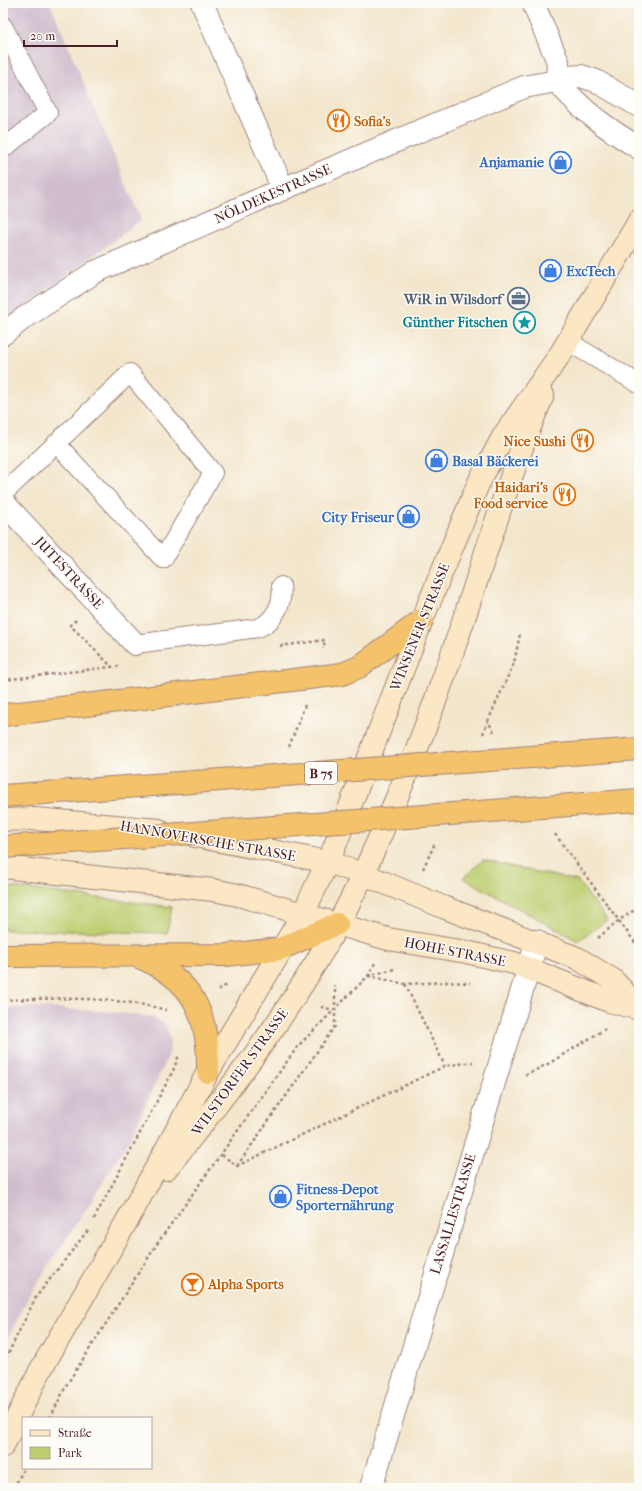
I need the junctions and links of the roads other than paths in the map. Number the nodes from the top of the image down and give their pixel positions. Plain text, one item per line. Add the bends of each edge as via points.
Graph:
1 (202, 3) edge
2 (533, 3) edge
3 (3, 26) edge
4 (557, 81) junction
5 (639, 106) edge
6 (639, 148) edge
7 (3, 149) edge
8 (283, 189) junction
9 (639, 221) edge
10 (3, 334) edge
11 (564, 347) junction
12 (639, 384) edge
13 (56, 443) junction
14 (3, 494) edge
15 (3, 502) edge
16 (281, 586) dead end
17 (422, 620) junction
18 (135, 644) joint
19 (3, 715) edge
20 (639, 749) edge
21 (3, 796) edge
22 (639, 800) edge
23 (3, 820) edge
24 (3, 846) edge
25 (328, 862) junction
26 (3, 867) edge
27 (363, 874) junction
28 (303, 914) junction
29 (337, 924) junction
30 (537, 941) junction
31 (280, 949) junction
32 (132, 954) junction
33 (3, 956) edge
34 (527, 969) junction
35 (639, 1008) edge
36 (208, 1072) junction
37 (132, 1212) junction
38 (3, 1446) edge
39 (371, 1488) edge

1 - 8 street
2 - 4 street via 558,62
3 - 7 lane via 48,113
4 - 5 street, NÖLDEKESTRASSE via 581,76 596,81
4 - 6 street via 579,106 606,128
4 - 8 street, NÖLDEKESTRASSE via 524,87 493,99
8 - 10 street, NÖLDEKESTRASSE via 95,272
9 - 11 main road, WINSENER STRASSE
11 - 12 lane
11 - 17 main road, WINSENER STRASSE via 504,435 479,482
11 - 27 main road, WINSENER STRASSE via 503,498 455,646 401,786
13 - 13 lane via 130,373 213,472 163,559
13 - 14 lane
15 - 18 street, JUTESTRASSE
16 - 18 lane via 283,593 279,606 265,625 258,628
17 - 19 highway via 359,667 342,674
17 - 25 main road, WINSENER STRASSE
20 - 21 highway, B 75, bridge
22 - 24 highway, bridge
23 - 25 main road, HANNOVERSCHE STRASSE via 36,819 145,828
25 - 27 main road, HANNOVERSCHE STRASSE
25 - 28 main road, WINSENER STRASSE
26 - 28 main road via 212,890
27 - 29 main road, WINSENER STRASSE
27 - 30 main road, HOHE STRASSE via 443,907
28 - 29 main road
28 - 31 main road, WILSTORFER STRASSE
29 - 31 highway
29 - 34 main road, HOHE STRASSE via 388,939 487,956
29 - 37 main road, WILSTORFER STRASSE via 272,1030 210,1115
30 - 34 street, LASSALLESTRASSE
30 - 35 main road, HOHE STRASSE via 591,965 613,980
31 - 32 highway via 226,955
31 - 36 main road, WILSTORFER STRASSE
32 - 33 highway
32 - 36 highway via 172,974 191,996 206,1033
34 - 35 main road, HOHE STRASSE via 609,1000
34 - 39 street, LASSALLESTRASSE
36 - 37 main road, WILSTORFER STRASSE
37 - 38 main road, WILSTORFER STRASSE via 40,1372

